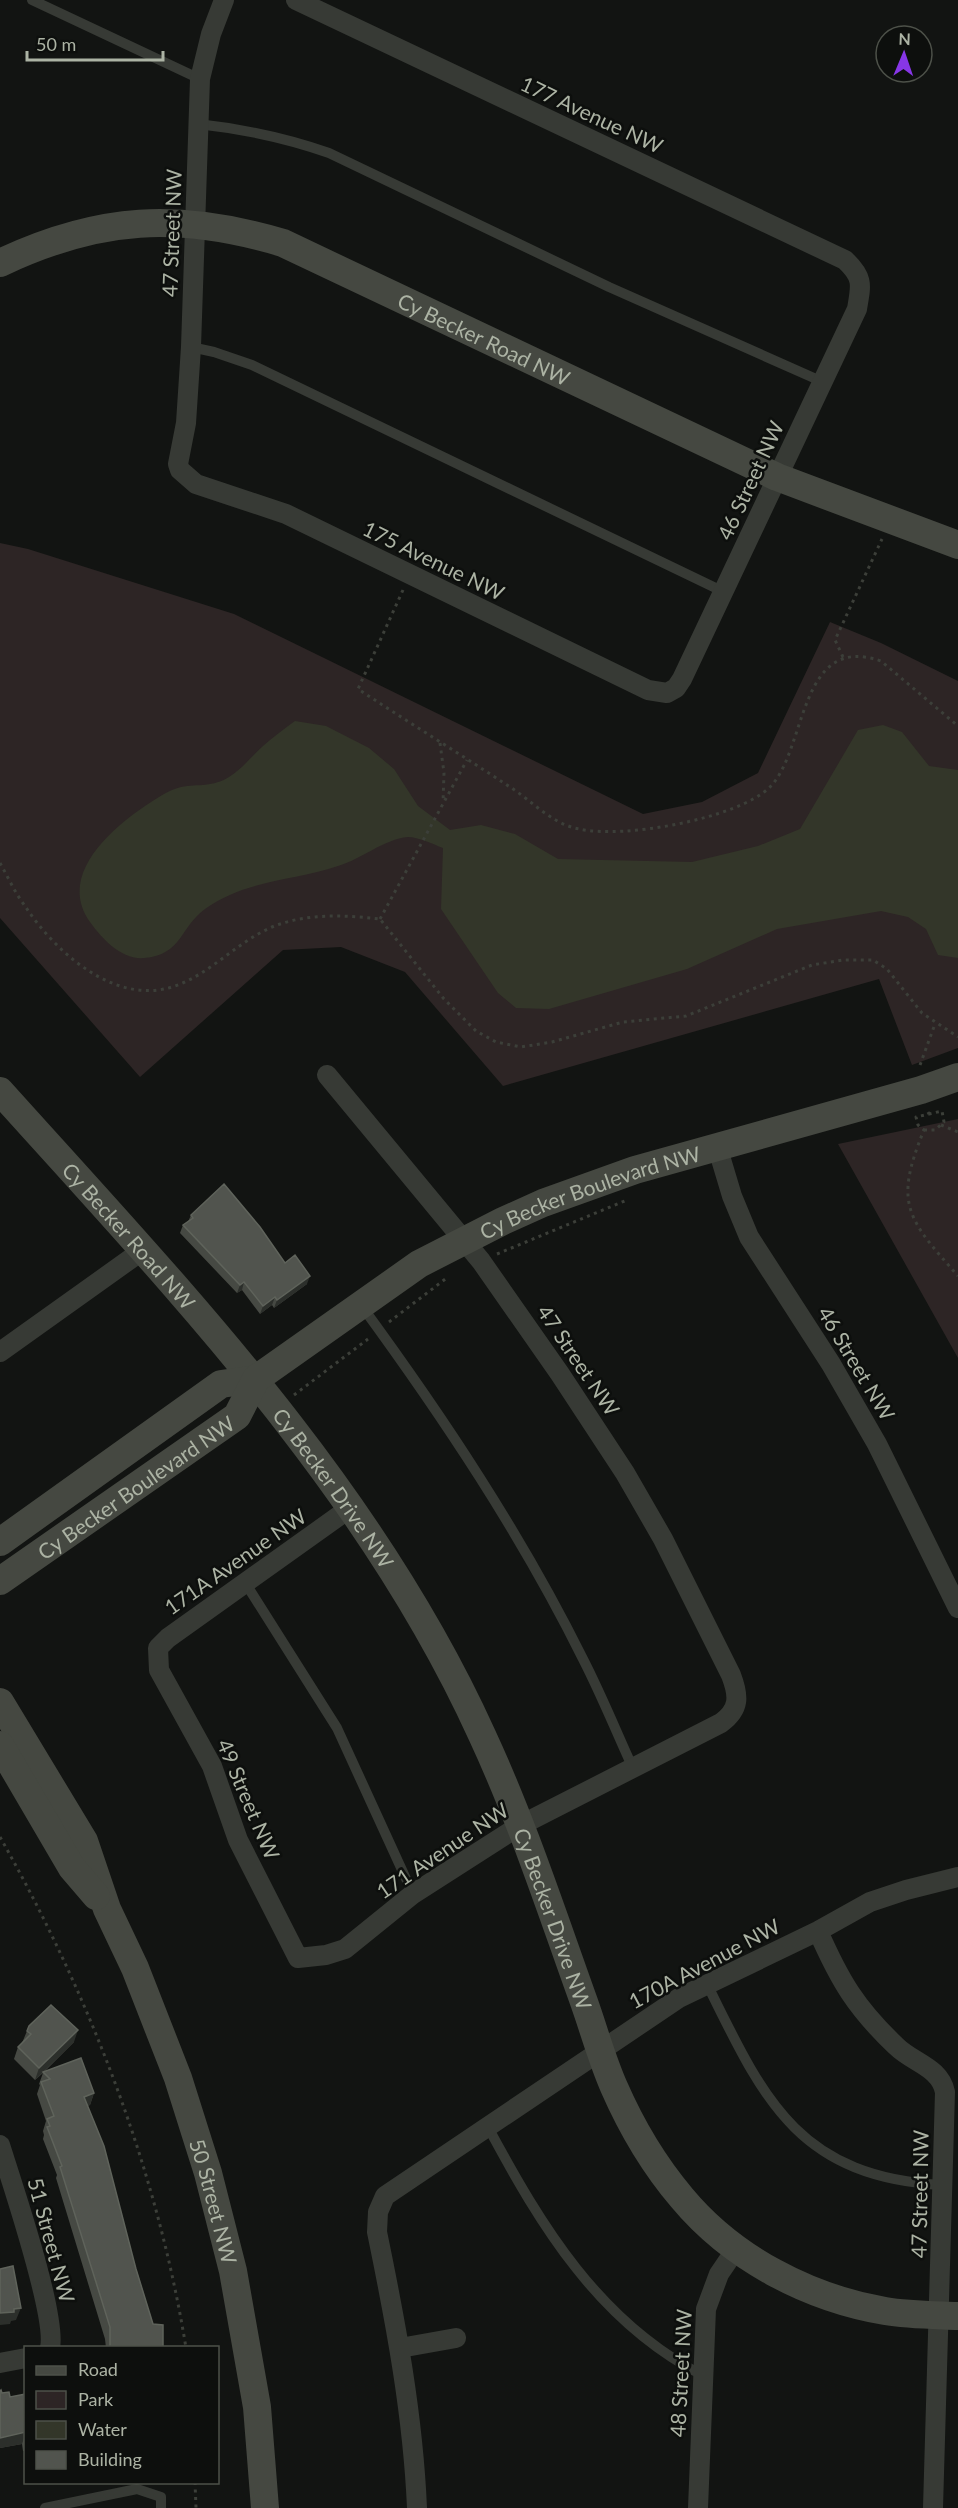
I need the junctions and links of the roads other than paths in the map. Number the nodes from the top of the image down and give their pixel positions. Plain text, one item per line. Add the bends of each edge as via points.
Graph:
1 (32, 0) edge
2 (224, 0) edge
3 (296, 0) edge
4 (200, 79) junction
5 (198, 124) junction
6 (196, 223) junction
7 (0, 263) edge
8 (861, 280) joint
9 (191, 348) junction
10 (823, 382) junction
11 (180, 470) joint
12 (777, 477) junction
13 (958, 545) edge
14 (724, 592) junction
15 (667, 693) joint
16 (327, 1075) dead end
17 (958, 1077) edge
18 (0, 1091) edge
19 (717, 1146) junction
20 (143, 1250) junction
21 (473, 1251) junction
22 (361, 1305) junction
23 (0, 1352) edge
24 (256, 1379) junction
25 (350, 1508) junction
26 (0, 1542) edge
27 (0, 1581) edge
28 (246, 1584) junction
29 (958, 1607) edge
30 (157, 1659) joint
31 (0, 1702) edge
32 (738, 1706) joint
33 (0, 1745) edge
34 (632, 1766) junction
35 (519, 1826) junction
36 (958, 1877) edge
37 (413, 1894) junction
38 (107, 1909) junction
39 (818, 1931) junction
40 (298, 1958) joint
41 (707, 1984) junction
42 (601, 2050) junction
43 (488, 2127) junction
44 (0, 2145) edge
45 (943, 2185) junction
46 (736, 2249) junction
47 (949, 2316) edge
48 (456, 2338) dead end
49 (50, 2346) edge
50 (400, 2348) junction
51 (24, 2358) edge
52 (0, 2363) edge
53 (702, 2375) junction
54 (45, 2508) edge
55 (162, 2508) edge
56 (266, 2508) edge
57 (417, 2508) edge
58 (698, 2508) edge
59 (933, 2508) edge

1 - 4 lane
2 - 4 street, 47 Street NW
3 - 8 street, 177 Avenue NW via 845,260
4 - 5 street, 47 Street NW
5 - 6 street, 47 Street NW
5 - 10 lane via 288,139 329,153 609,287
6 - 7 street, Cy Becker Road NW via 144,223 96,229 40,245
6 - 9 street, 47 Street NW
6 - 12 street, Cy Becker Road NW via 294,247
8 - 10 street, 46 Street NW via 857,309
9 - 11 street, 47 Street NW
9 - 14 lane via 252,365
10 - 12 street, 46 Street NW
11 - 15 street, 175 Avenue NW via 196,484 286,514 648,690
12 - 13 street, Cy Becker Road NW
12 - 14 street, 46 Street NW
14 - 15 street, 46 Street NW via 682,679
16 - 21 street, 47 Street NW
17 - 19 street, Cy Becker Boulevard NW via 922,1107
18 - 20 street, Cy Becker Road NW
19 - 21 street, Cy Becker Boulevard NW via 543,1203
19 - 29 street, 46 Street NW via 749,1237 877,1444
20 - 23 street
20 - 24 street, Cy Becker Road NW
21 - 22 street, Cy Becker Boulevard NW via 419,1264
21 - 32 street, 47 Street NW via 574,1394 630,1482 731,1675
22 - 24 street, Cy Becker Boulevard NW
22 - 34 lane via 459,1444 524,1551 583,1658
24 - 25 street, Cy Becker Drive NW
24 - 26 street, Cy Becker Boulevard NW via 221,1384
24 - 27 street, Cy Becker Boulevard NW via 237,1416
25 - 28 street, 171A Avenue NW
25 - 35 street, Cy Becker Drive NW via 442,1657 482,1735
28 - 30 street, 171A Avenue NW via 168,1638 158,1648
28 - 37 lane via 337,1728
30 - 40 street, 49 Street NW via 212,1766 238,1840
31 - 38 street, 50 Street NW via 84,1841
32 - 34 street, 171 Avenue NW via 721,1723
33 - 38 street, 50 Street NW via 72,1868
34 - 35 street, 171 Avenue NW
35 - 37 street, 171 Avenue NW
35 - 42 street, Cy Becker Drive NW
36 - 39 street, 170A Avenue NW via 870,1902
37 - 40 street, 171 Avenue NW via 345,1949
38 - 56 street, 50 Street NW via 178,2078 208,2173 250,2356
39 - 41 street, 170A Avenue NW
39 - 45 street, 47 Street NW via 841,1982 867,2016 898,2049 942,2080
41 - 42 street, 170A Avenue NW via 669,2004
41 - 45 lane via 752,2074 778,2113 808,2141 873,2174
42 - 43 street, 170A Avenue NW
42 - 46 street, Cy Becker Drive NW via 613,2085 645,2146 682,2198
43 - 50 street, 170A Avenue NW via 385,2196 378,2212 377,2232
43 - 53 lane via 545,2228 586,2282 625,2323 659,2350
44 - 49 street, 51 Street NW via 43,2298 52,2336
45 - 47 street, 47 Street NW
46 - 47 street, Cy Becker Drive NW via 768,2270 830,2297 885,2311
46 - 53 street, 48 Street NW via 718,2274 706,2309
47 - 59 street, 47 Street NW
48 - 50 street
50 - 57 street
51 - 52 street
53 - 58 street, 48 Street NW
54 - 55 lane via 137,2490 161,2497

